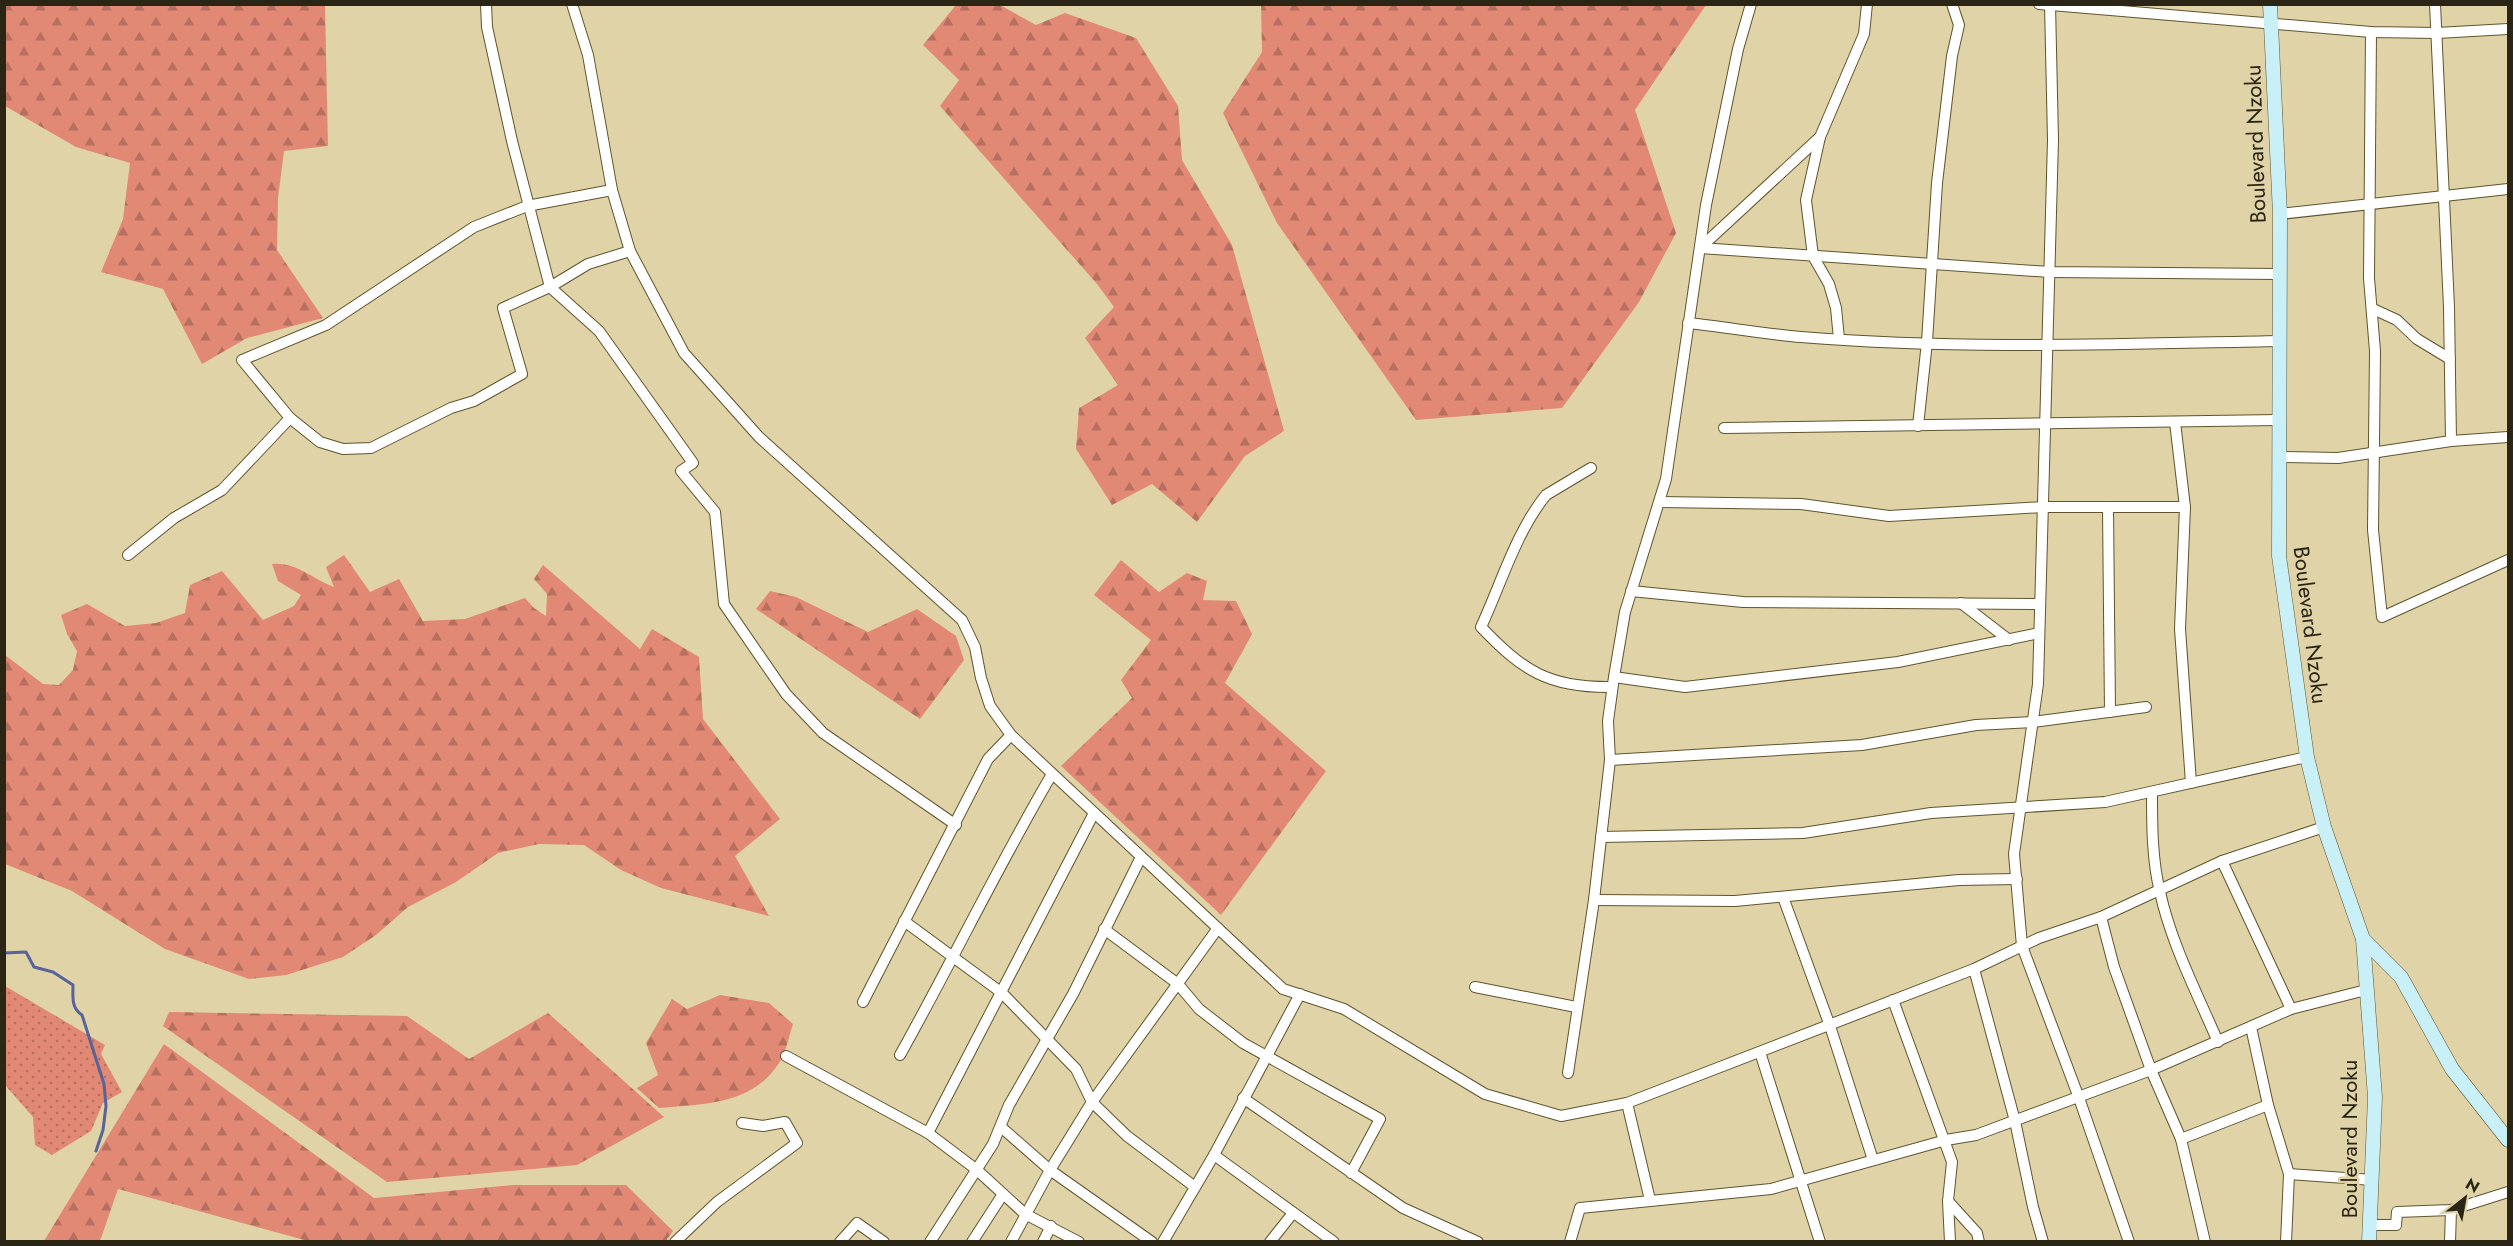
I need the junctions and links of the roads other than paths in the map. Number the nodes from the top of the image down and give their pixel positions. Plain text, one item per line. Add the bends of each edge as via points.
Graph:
1 (486, 4) edge
2 (572, 4) edge
3 (1751, 4) edge
4 (1867, 4) edge
5 (1952, 4) edge
6 (2270, 4) edge
7 (2435, 4) edge
8 (2047, 5) edge
9 (2271, 22) junction
10 (2508, 29) edge
11 (2371, 32) junction
12 (2437, 33) junction
13 (1820, 137) junction
14 (2508, 189) edge
15 (612, 190) junction
16 (2444, 195) junction
17 (2369, 203) junction
18 (527, 206) junction
19 (2280, 214) junction
20 (1700, 248) junction
21 (630, 251) junction
22 (1813, 256) junction
23 (1932, 265) junction
24 (2050, 272) junction
25 (2280, 274) junction
26 (550, 287) junction
27 (2373, 309) junction
28 (1689, 322) junction
29 (1839, 339) junction
30 (2279, 341) junction
31 (1927, 342) junction
32 (2048, 345) junction
33 (2450, 359) junction
34 (290, 418) junction
35 (2279, 420) junction
36 (2175, 422) junction
37 (2045, 424) junction
38 (1918, 426) junction
39 (1724, 428) dead end
40 (2508, 437) edge
41 (2451, 441) junction
42 (2374, 452) junction
43 (2279, 457) junction
44 (1591, 468) dead end
45 (1659, 502) junction
46 (2043, 507) junction
47 (2108, 507) junction
48 (2185, 507) junction
49 (128, 555) dead end
50 (2508, 560) edge
51 (1631, 591) junction
52 (1961, 603) junction
53 (2040, 604) junction
54 (2039, 633) junction
55 (2009, 639) junction
56 (1613, 682) junction
57 (2146, 707) dead end
58 (2110, 711) junction
59 (2033, 722) junction
60 (1011, 735) junction
61 (2307, 757) junction
62 (1610, 760) junction
63 (1052, 774) junction
64 (2191, 783) junction
65 (2152, 792) junction
66 (2021, 806) junction
67 (1094, 813) junction
68 (956, 825) junction
69 (2324, 826) junction
70 (1600, 837) junction
71 (1141, 856) junction
72 (2222, 861) junction
73 (2016, 879) junction
74 (2160, 892) junction
75 (1783, 897) junction
76 (1593, 900) junction
77 (2101, 917) junction
78 (904, 921) junction
79 (1218, 928) junction
80 (1104, 929) junction
81 (2363, 939) junction
82 (2022, 946) junction
83 (954, 958) junction
84 (1974, 969) junction
85 (1178, 984) junction
86 (1475, 987) dead end
87 (2366, 990) junction
88 (1002, 993) junction
89 (1300, 994) junction
90 (1893, 1000) junction
91 (863, 1002) dead end
92 (1576, 1007) junction
93 (2291, 1009) junction
94 (1830, 1026) junction
95 (2251, 1027) junction
96 (1046, 1039) junction
97 (2218, 1041) junction
98 (1760, 1052) junction
99 (900, 1055) dead end
100 (786, 1056) dead end
101 (1269, 1056) junction
102 (2151, 1070) junction
103 (1568, 1073) dead end
104 (1243, 1098) junction
105 (2079, 1098) junction
106 (1092, 1102) junction
107 (1627, 1103) junction
108 (2268, 1105) junction
109 (2015, 1121) junction
110 (742, 1123) dead end
111 (1001, 1127) junction
112 (928, 1133) junction
113 (2181, 1139) junction
114 (1946, 1140) junction
115 (2508, 1140) edge
116 (1214, 1155) junction
117 (1873, 1160) junction
118 (976, 1170) junction
119 (1050, 1170) junction
120 (1351, 1173) junction
121 (2289, 1174) junction
122 (1801, 1180) junction
123 (2373, 1180) junction
124 (1195, 1187) junction
125 (1003, 1194) junction
126 (2508, 1195) edge
127 (1650, 1200) junction
128 (1948, 1201) junction
129 (2451, 1210) junction
130 (1293, 1213) junction
131 (1025, 1214) junction
132 (2370, 1224) junction
133 (1051, 1226) junction
134 (1140, 1238) edge
135 (675, 1242) edge
136 (840, 1242) edge
137 (884, 1242) edge
138 (930, 1242) edge
139 (972, 1242) edge
140 (1011, 1242) edge
141 (1043, 1242) edge
142 (1079, 1242) edge
143 (1152, 1242) edge
144 (1163, 1242) edge
145 (1270, 1242) edge
146 (1335, 1242) edge
147 (1478, 1242) edge
148 (1569, 1242) edge
149 (1820, 1242) edge
150 (1950, 1242) edge
151 (1979, 1242) edge
152 (2043, 1242) edge
153 (2129, 1242) edge
154 (2205, 1242) edge
155 (2286, 1242) edge
156 (2369, 1242) edge
157 (2450, 1242) edge

1 - 18 street via 487,27
2 - 15 street via 588,55
3 - 20 street via 1738,49
4 - 13 street via 1864,34
5 - 23 street via 1959,25 1937,183
6 - 9 street, Boulevard Nzoku
7 - 12 street
8 - 9 street
8 - 24 street via 2053,140
9 - 11 street
9 - 19 street, Boulevard Nzoku
10 - 12 street
11 - 12 street
11 - 17 street
12 - 16 street
13 - 20 street
13 - 22 street via 1806,200
14 - 16 street
15 - 18 street
15 - 21 street
16 - 17 street
16 - 33 street
17 - 19 street
17 - 27 street
18 - 26 street
18 - 34 street via 474,227 326,325 242,360
19 - 25 street, Boulevard Nzoku
20 - 22 street
20 - 28 street
21 - 26 street via 588,264
21 - 60 street via 684,353 759,437 962,620 975,648 990,706
22 - 23 street
22 - 29 street via 1829,284
23 - 24 street
23 - 31 street
24 - 25 street
24 - 32 street
25 - 30 street, Boulevard Nzoku
26 - 34 street via 503,308 522,374 474,401 451,408 371,448 343,449 320,442
26 - 68 street via 599,331 693,463 681,471 715,512 724,604 786,694 823,733
27 - 33 street via 2397,320 2417,339
27 - 42 street
28 - 29 street
28 - 45 street via 1666,479
29 - 31 street
30 - 32 street
30 - 35 street, Boulevard Nzoku
31 - 32 street
31 - 38 street
32 - 37 street
33 - 41 street
34 - 49 street via 222,490 174,518
35 - 36 street
35 - 43 street, Boulevard Nzoku
36 - 37 street
36 - 48 street
37 - 38 street
37 - 46 street
38 - 39 street
40 - 41 street
41 - 42 street
42 - 43 street via 2338,458
42 - 50 street via 2373,530 2382,617
43 - 61 street, Boulevard Nzoku via 2279,556
44 - 56 street via 1541,500 1481,627 1519,664 1540,676 1580,685
45 - 46 street via 1801,504 1889,516
45 - 51 street
46 - 47 street
46 - 53 street
47 - 48 street
47 - 58 street
48 - 64 street via 2180,629
51 - 52 street via 1743,602
51 - 56 street
52 - 53 street
52 - 55 street
53 - 54 street
54 - 55 street
54 - 59 street
55 - 56 street via 1898,662 1685,687
56 - 62 street via 1608,721
57 - 58 street
58 - 59 street
59 - 62 street via 1976,725 1862,745
59 - 66 street
60 - 63 street
60 - 68 street via 988,759
61 - 64 street
61 - 69 street, Boulevard Nzoku
62 - 70 street
63 - 67 street
63 - 83 street via 1011,844
64 - 65 street
65 - 66 street via 2105,802
65 - 74 street via 2152,830
66 - 70 street via 1931,813 1803,833
66 - 73 street via 2014,854
67 - 71 street
67 - 88 street
68 - 78 street
69 - 72 street
69 - 81 street, Boulevard Nzoku
70 - 76 street
71 - 79 street
71 - 80 street
72 - 74 street
72 - 93 street
73 - 75 street via 1959,880
73 - 82 street
74 - 77 street
74 - 97 street
75 - 76 street via 1735,901
75 - 94 street
76 - 92 street
77 - 82 street
77 - 102 street via 2107,946
78 - 83 street
78 - 91 street
79 - 85 street
79 - 89 street via 1283,988
80 - 85 street
80 - 96 street
81 - 87 street, Boulevard Nzoku
81 - 115 street via 2401,977 2452,1069
82 - 84 street
82 - 105 street
83 - 88 street
83 - 99 street
84 - 90 street
84 - 109 street
85 - 101 street via 1199,1009
85 - 106 street
86 - 92 street
87 - 93 street
87 - 123 street, Boulevard Nzoku via 2375,1097
88 - 96 street
88 - 112 street
89 - 101 street
89 - 107 street via 1344,1009 1485,1094 1561,1116
90 - 94 street
90 - 114 street
92 - 103 street
93 - 95 street
94 - 98 street
94 - 117 street
95 - 97 street
95 - 108 street
96 - 106 street via 1076,1069
96 - 111 street
97 - 102 street
98 - 107 street
98 - 122 street
100 - 112 street
101 - 104 street
101 - 120 street via 1380,1119
102 - 105 street
102 - 113 street
104 - 116 street
104 - 120 street
105 - 109 street
105 - 153 street
106 - 119 street
106 - 124 street via 1127,1136
107 - 127 street
108 - 113 street
108 - 121 street
109 - 114 street via 1976,1135
109 - 152 street
110 - 135 street via 763,1126 784,1122 797,1143 717,1202
111 - 118 street
111 - 119 street
112 - 118 street
113 - 154 street
114 - 117 street
114 - 128 street via 1952,1162
116 - 124 street
116 - 130 street
117 - 122 street
118 - 125 street
118 - 138 street
119 - 131 street
119 - 134 street
120 - 147 street via 1403,1208
121 - 123 street
121 - 155 street
122 - 127 street via 1771,1189
122 - 149 street
123 - 132 street, Boulevard Nzoku
124 - 144 street
125 - 131 street
125 - 139 street
126 - 129 street
127 - 148 street via 1580,1208
128 - 150 street
128 - 151 street via 1977,1233
129 - 132 street via 2397,1212 2396,1225
129 - 157 street
130 - 145 street
130 - 146 street
131 - 133 street
131 - 140 street
132 - 156 street, Boulevard Nzoku
133 - 141 street
133 - 142 street
134 - 143 street
136 - 137 street via 857,1223

